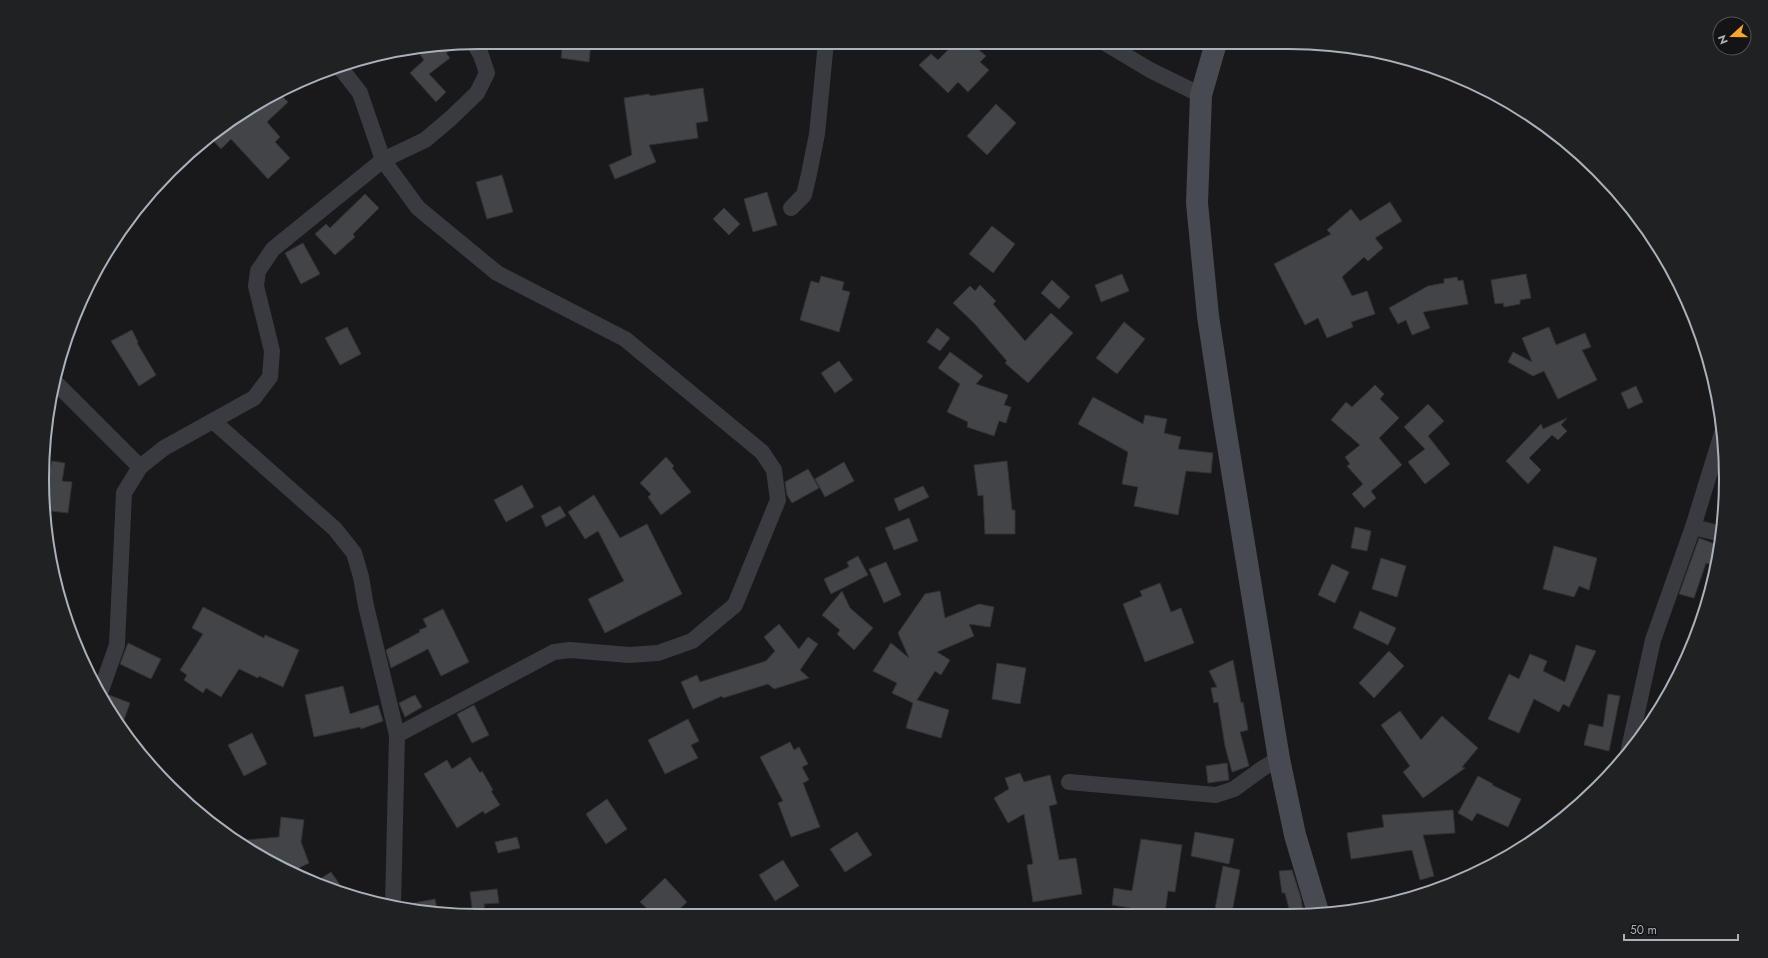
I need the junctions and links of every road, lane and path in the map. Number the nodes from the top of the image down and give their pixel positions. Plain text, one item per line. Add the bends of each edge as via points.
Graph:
1 (478, 49) edge
2 (825, 49) edge
3 (1115, 49) edge
4 (1214, 49) edge
5 (343, 71) edge
6 (1201, 95) junction
7 (383, 160) junction
8 (791, 208) dead end
9 (59, 386) edge
10 (213, 422) junction
11 (1718, 447) edge
12 (140, 467) junction
13 (1693, 527) junction
14 (1715, 532) edge
15 (102, 686) edge
16 (397, 735) junction
17 (1631, 740) edge
18 (1279, 759) junction
19 (1069, 782) dead end
20 (393, 901) edge
21 (1317, 908) edge

1 - 7 street via 487,73 477,93 425,140
2 - 8 street via 817,134 809,174 804,195
3 - 6 street via 1150,70
4 - 6 main road
5 - 7 street via 360,93
6 - 18 main road via 1197,203 1208,316
7 - 10 street via 273,249 258,271 256,286 272,351 270,378 254,398
7 - 16 street via 418,208 497,273 625,339 762,452 774,470 778,500 735,605 692,641 658,653 629,655 570,650 554,652
9 - 12 street
10 - 12 street via 164,448
10 - 16 street via 335,529 354,553
11 - 13 street
12 - 15 street via 124,493 116,645
13 - 14 street
13 - 17 street via 1653,640
16 - 20 street
18 - 19 street via 1234,789 1216,795
18 - 21 main road via 1295,835

